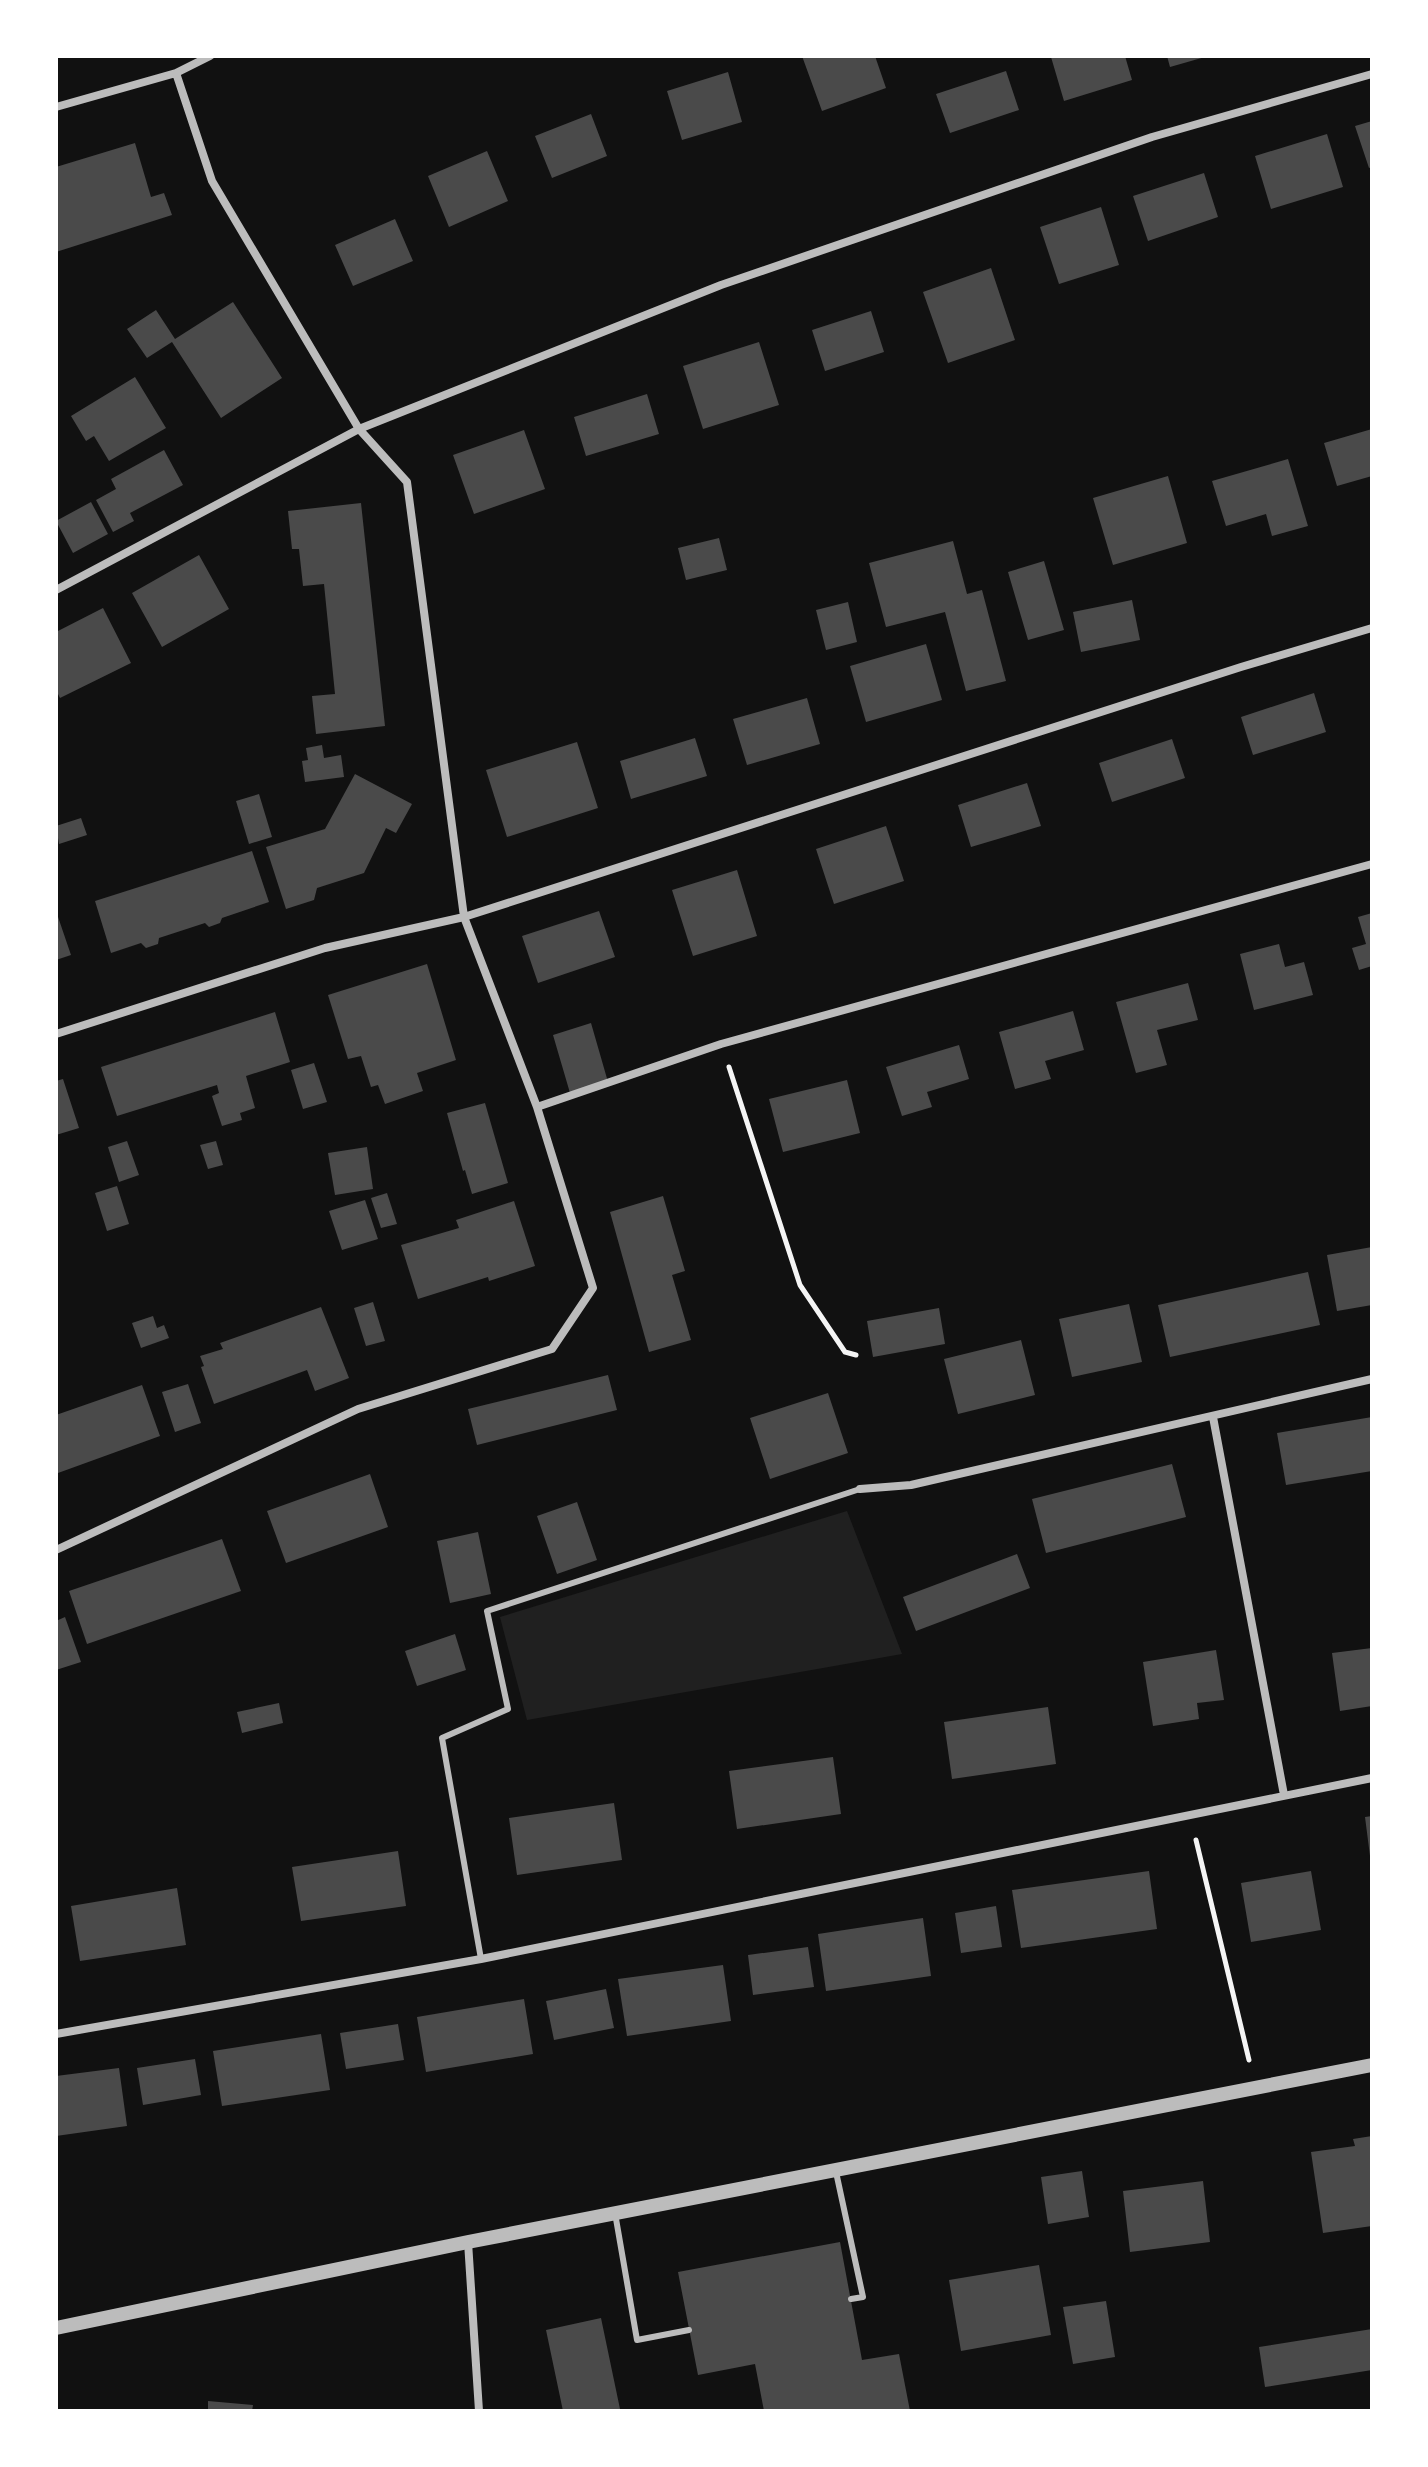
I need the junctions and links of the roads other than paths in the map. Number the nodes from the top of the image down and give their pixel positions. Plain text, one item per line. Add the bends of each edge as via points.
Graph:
1 (210, 56) edge
2 (176, 73) junction
3 (1372, 74) edge
4 (56, 107) edge
5 (359, 429) junction
6 (56, 590) edge
7 (1372, 628) edge
8 (1372, 864) edge
9 (464, 917) junction
10 (56, 1034) edge
11 (537, 1107) junction
12 (1372, 1379) edge
13 (1213, 1417) junction
14 (860, 1489) joint
15 (56, 1550) edge
16 (1372, 1778) edge
17 (1284, 1795) junction
18 (481, 1959) junction
19 (56, 2034) edge
20 (1372, 2065) edge
21 (836, 2170) junction
22 (615, 2213) junction
23 (468, 2242) junction
24 (851, 2299) dead end
25 (56, 2328) edge
26 (689, 2330) dead end
27 (479, 2411) edge

1 - 2 street
2 - 4 street
2 - 5 street via 212,181
3 - 5 street via 1152,137 721,285
5 - 6 street
5 - 9 street via 407,482
7 - 9 street
8 - 11 street via 721,1044
9 - 10 street via 325,948
9 - 11 street
11 - 15 street via 593,1288 552,1349 358,1409
12 - 13 street
13 - 14 street via 911,1485
13 - 17 street
14 - 18 lane via 487,1611 508,1709 442,1738
16 - 17 street
17 - 18 street
18 - 19 street
20 - 21 street
21 - 22 street
21 - 24 lane via 863,2297
22 - 23 street
22 - 26 lane via 637,2340
23 - 25 street
23 - 27 street

